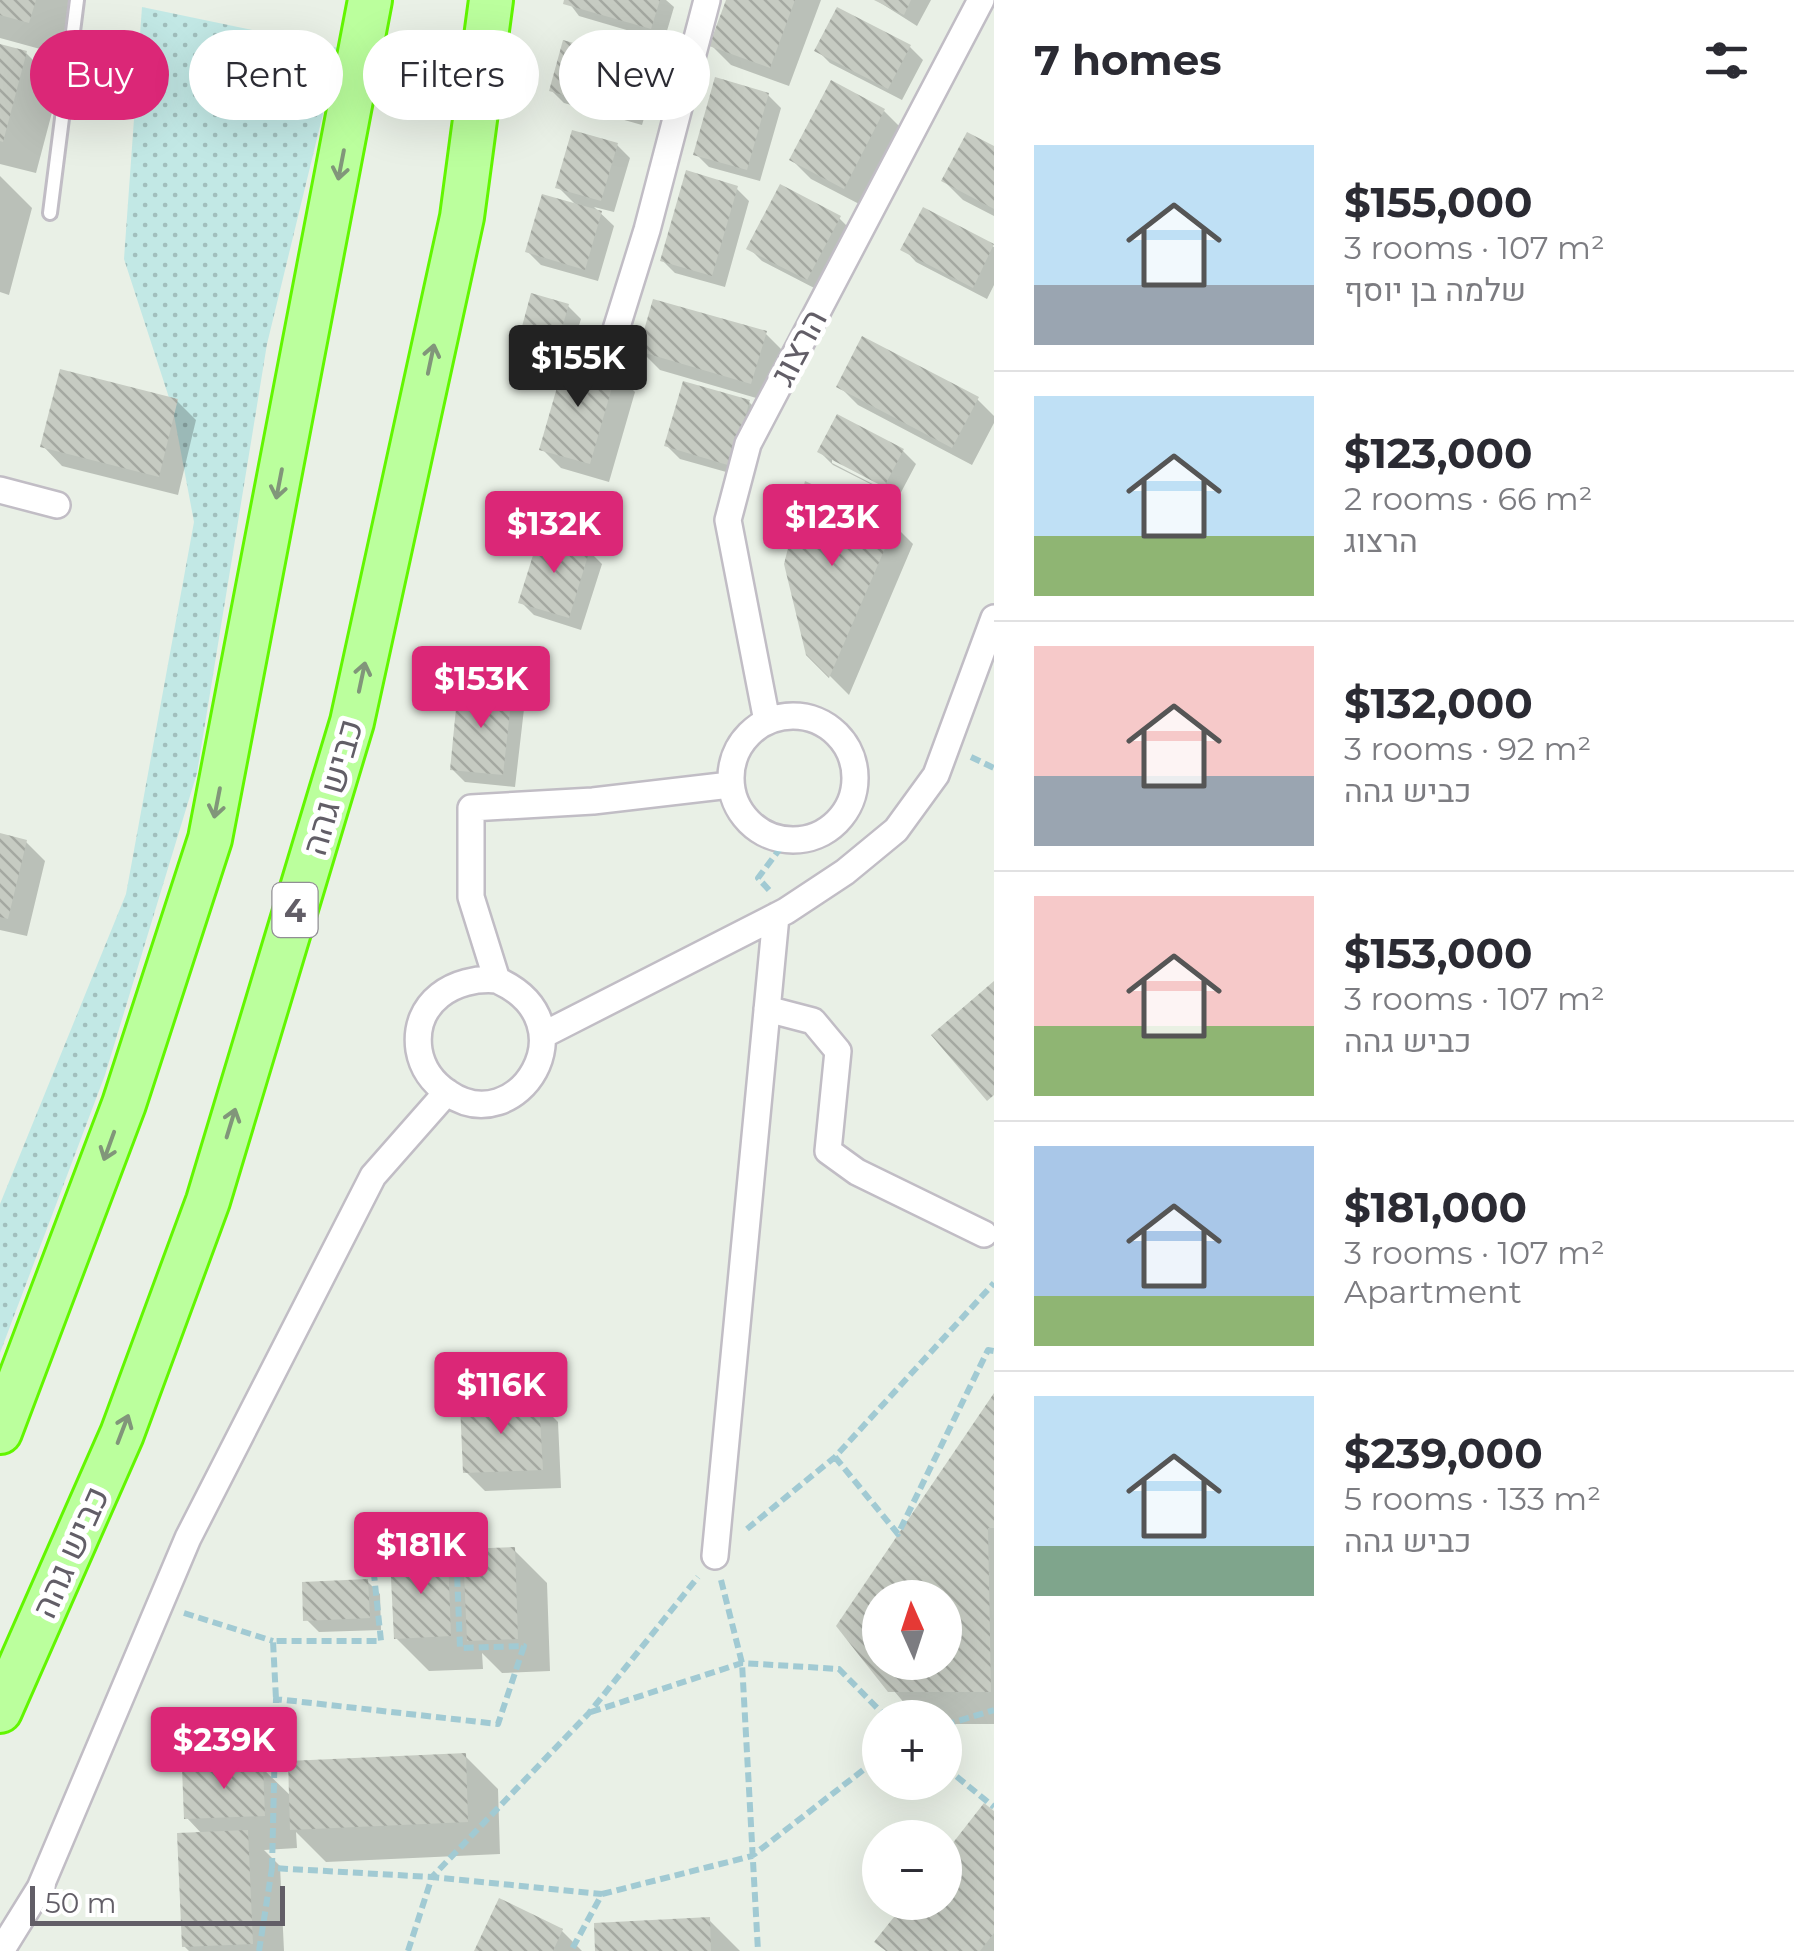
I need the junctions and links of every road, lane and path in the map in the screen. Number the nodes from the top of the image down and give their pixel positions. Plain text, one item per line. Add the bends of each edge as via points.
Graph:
1 (77, 0) edge
2 (348, 0) edge
3 (370, 0) edge
4 (491, 0) edge
5 (707, 0) edge
6 (981, 0) edge
7 (367, 30) edge
8 (363, 39) edge
9 (363, 54) edge
10 (50, 213) dead end
11 (614, 336) dead end
12 (0, 490) edge
13 (57, 505) dead end
14 (994, 618) edge
15 (767, 721) junction
16 (730, 785) junction
17 (779, 839) junction
18 (781, 913) junction
19 (497, 980) junction
20 (766, 1009) junction
21 (543, 1036) junction
22 (447, 1092) junction
23 (984, 1234) dead end
24 (994, 1283) edge
25 (994, 1351) edge
26 (0, 1432) edge
27 (835, 1458) junction
28 (714, 1556) junction
29 (160, 1605) junction
30 (273, 1641) junction
31 (742, 1664) junction
32 (276, 1698) junction
33 (869, 1700) edge
34 (994, 1710) edge
35 (0, 1711) edge
36 (590, 1712) junction
37 (962, 1720) edge
38 (862, 1771) edge
39 (962, 1782) edge
40 (994, 1807) edge
41 (752, 1856) junction
42 (272, 1868) junction
43 (432, 1878) junction
44 (602, 1894) junction
45 (2, 1951) edge
46 (259, 1951) edge
47 (408, 1951) edge
48 (571, 1951) edge
49 (758, 1951) edge

1 - 10 lane
2 - 8 highway
3 - 7 highway
35 -> 4 highway, כביש גהה / 4 via 122,1434 208,1201 352,722 462,218
5 - 11 street
6 - 15 street, הרצוג via 748,444 728,520
9 -> 26 highway via 210,839 124,1104
12 - 13 street
14 - 18 street via 936,775 896,830
15 - 16 street via 738,747
15 - 17 street via 808,718 828,726 843,740 856,780 852,800 826,832
16 - 17 street via 748,822
16 - 19 street via 470,808 471,897
17 - 18 path via 779,850 758,878
18 - 20 street
18 - 21 street
19 - 21 street via 531,1003
19 - 22 street via 456,984 426,1010 418,1048
20 - 23 street via 813,1021 838,1051 828,1151
20 - 28 street
21 - 22 street via 540,1062 514,1094 474,1103
22 - 29 street via 373,1176
24 - 27 path
25 - 27 path via 988,1350 898,1534
27 - 28 path
28 - 31 path
28 - 36 path
29 - 30 path
29 - 45 street via 40,1888
30 - 32 path
30 - 32 path via 381,1641 369,1527 455,1522 460,1648 524,1646 498,1724
31 - 33 path via 838,1669
31 - 36 path
31 - 41 path
32 - 42 path
34 - 37 path
36 - 43 path
38 - 41 path
39 - 40 path
41 - 44 path
41 - 49 path
42 - 43 path
42 - 46 path
43 - 44 path
43 - 47 path
44 - 48 path

